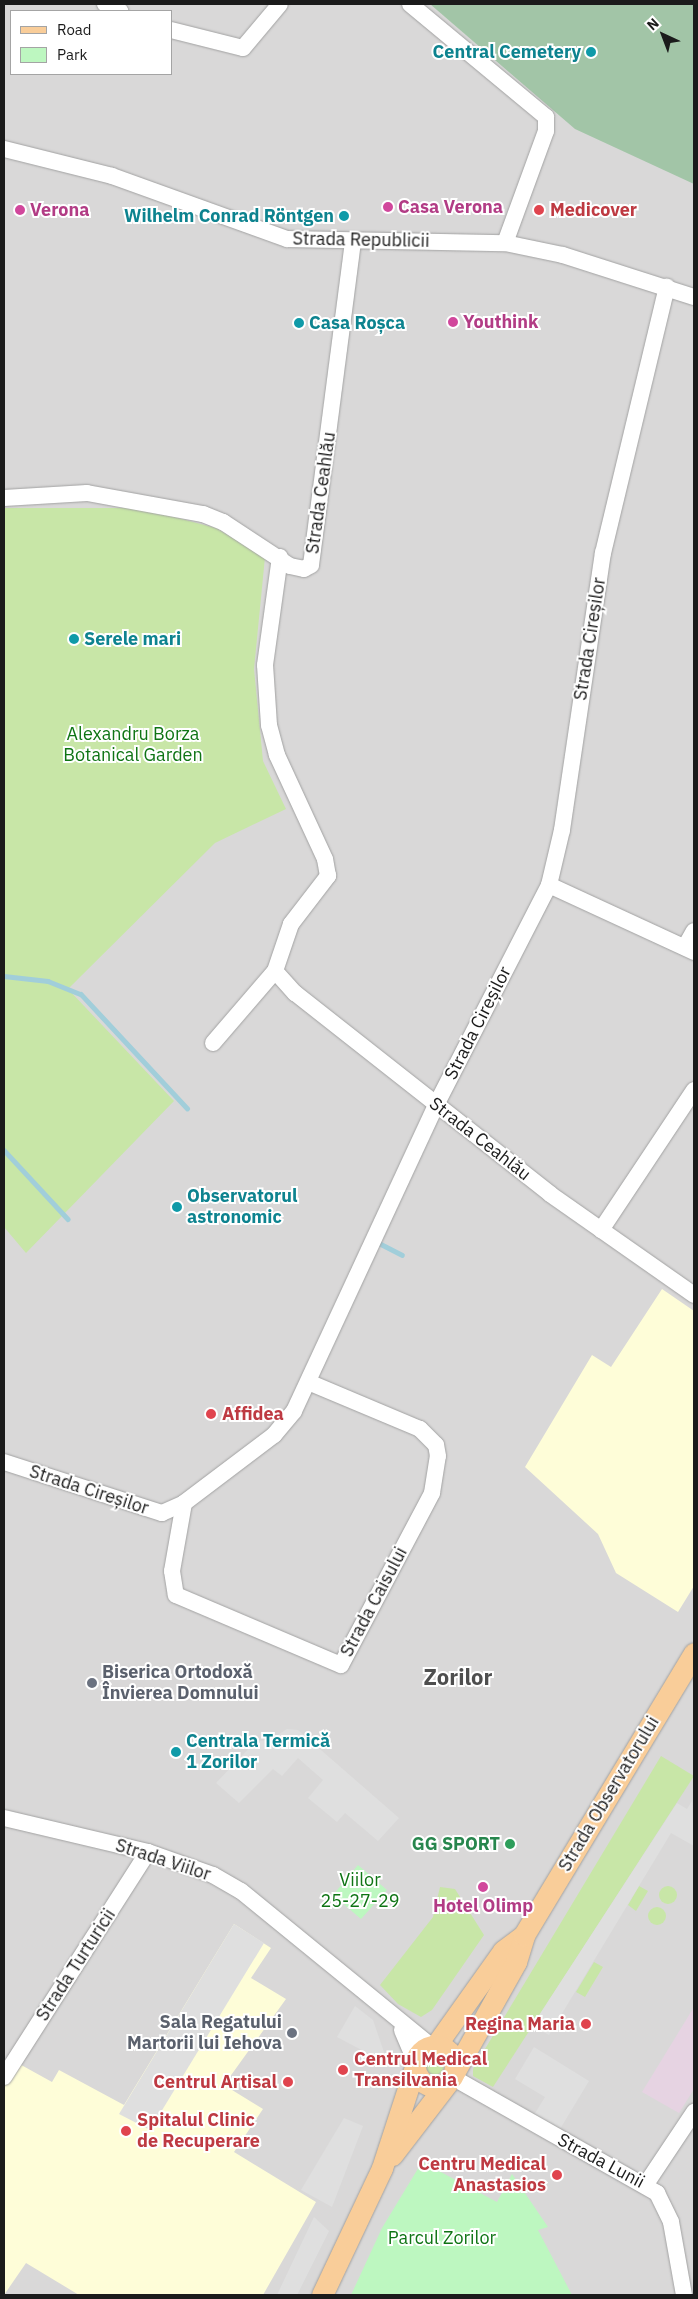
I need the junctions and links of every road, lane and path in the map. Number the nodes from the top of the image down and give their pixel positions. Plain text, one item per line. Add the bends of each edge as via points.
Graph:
1 (105, 4) edge
2 (280, 4) edge
3 (410, 4) edge
4 (118, 10) edge
5 (172, 30) edge
6 (4, 149) edge
7 (354, 241) junction
8 (505, 243) junction
9 (667, 288) junction
10 (694, 297) edge
11 (4, 498) edge
12 (280, 557) junction
13 (549, 885) junction
14 (694, 931) edge
15 (690, 950) edge
16 (275, 971) junction
17 (214, 1044) dead end
18 (694, 1090) edge
19 (436, 1105) junction
20 (601, 1230) junction
21 (694, 1295) edge
22 (308, 1382) junction
23 (4, 1462) edge
24 (184, 1503) junction
25 (694, 1653) edge
26 (4, 1818) edge
27 (148, 1852) junction
28 (524, 1935) junction
29 (395, 2020) junction
30 (449, 2029) junction
31 (412, 2033) junction
32 (433, 2045) junction
33 (415, 2064) junction
34 (4, 2077) edge
35 (452, 2077) junction
36 (694, 2112) edge
37 (382, 2168) junction
38 (646, 2184) junction
39 (322, 2295) edge
40 (684, 2295) edge

1 - 4 street
2 - 5 street via 243,48
3 - 8 street via 546,117 546,131
6 - 7 street, Strada Republicii via 112,176 272,236 301,241
7 - 8 street, Strada Republicii
7 - 12 street, Strada Ceahlău via 315,554 304,569 290,566
8 - 9 street, Strada Republicii via 563,255
9 - 10 street, Strada Republicii
9 - 13 street, Strada Cireșilor via 603,553 562,830
11 - 12 street via 87,493 185,510 223,522
12 - 16 street, Strada Ceahlău via 265,657 269,725 277,756 328,868 325,884 291,924
13 - 15 street
13 - 19 street, Strada Cireșilor
14 - 15 street
16 - 17 street, Strada Ceahlău
16 - 19 street, Strada Ceahlău
18 - 20 street
19 - 20 street, Strada Ceahlău
19 - 22 street, Strada Cireșilor
20 - 21 street, Strada Ceahlău
22 - 24 street, Strada Cireșilor via 294,1411 274,1435
22 - 24 street, Strada Caisului via 420,1429 436,1445 438,1456 432,1492 341,1665 176,1596 172,1570
23 - 24 street, Strada Cireșilor via 162,1513
25 - 28 main road, Strada Observatorului
26 - 27 street, Strada Viilor
27 - 29 street, Strada Viilor via 214,1875 241,1891
27 - 34 street, Strada Turturicii
28 - 30 main road, Strada Observatorului via 503,1951
28 - 35 main road, Strada Observatorului via 516,1962
29 - 31 street, Strada Viilor
29 - 33 street, Strada Viilor via 412,2046
30 - 31 street
30 - 32 main road, Strada Observatorului
31 - 32 street, Strada Viilor
32 - 33 main road
32 - 35 main road via 452,2053
33 - 35 main road via 424,2083 436,2086
33 - 37 main road, Strada Observatorului
35 - 37 main road, Strada Observatorului
35 - 38 street, Strada Lunii
36 - 38 street
37 - 39 main road, Strada Observatorului
38 - 40 street, Strada Lunii via 665,2205 671,2222

